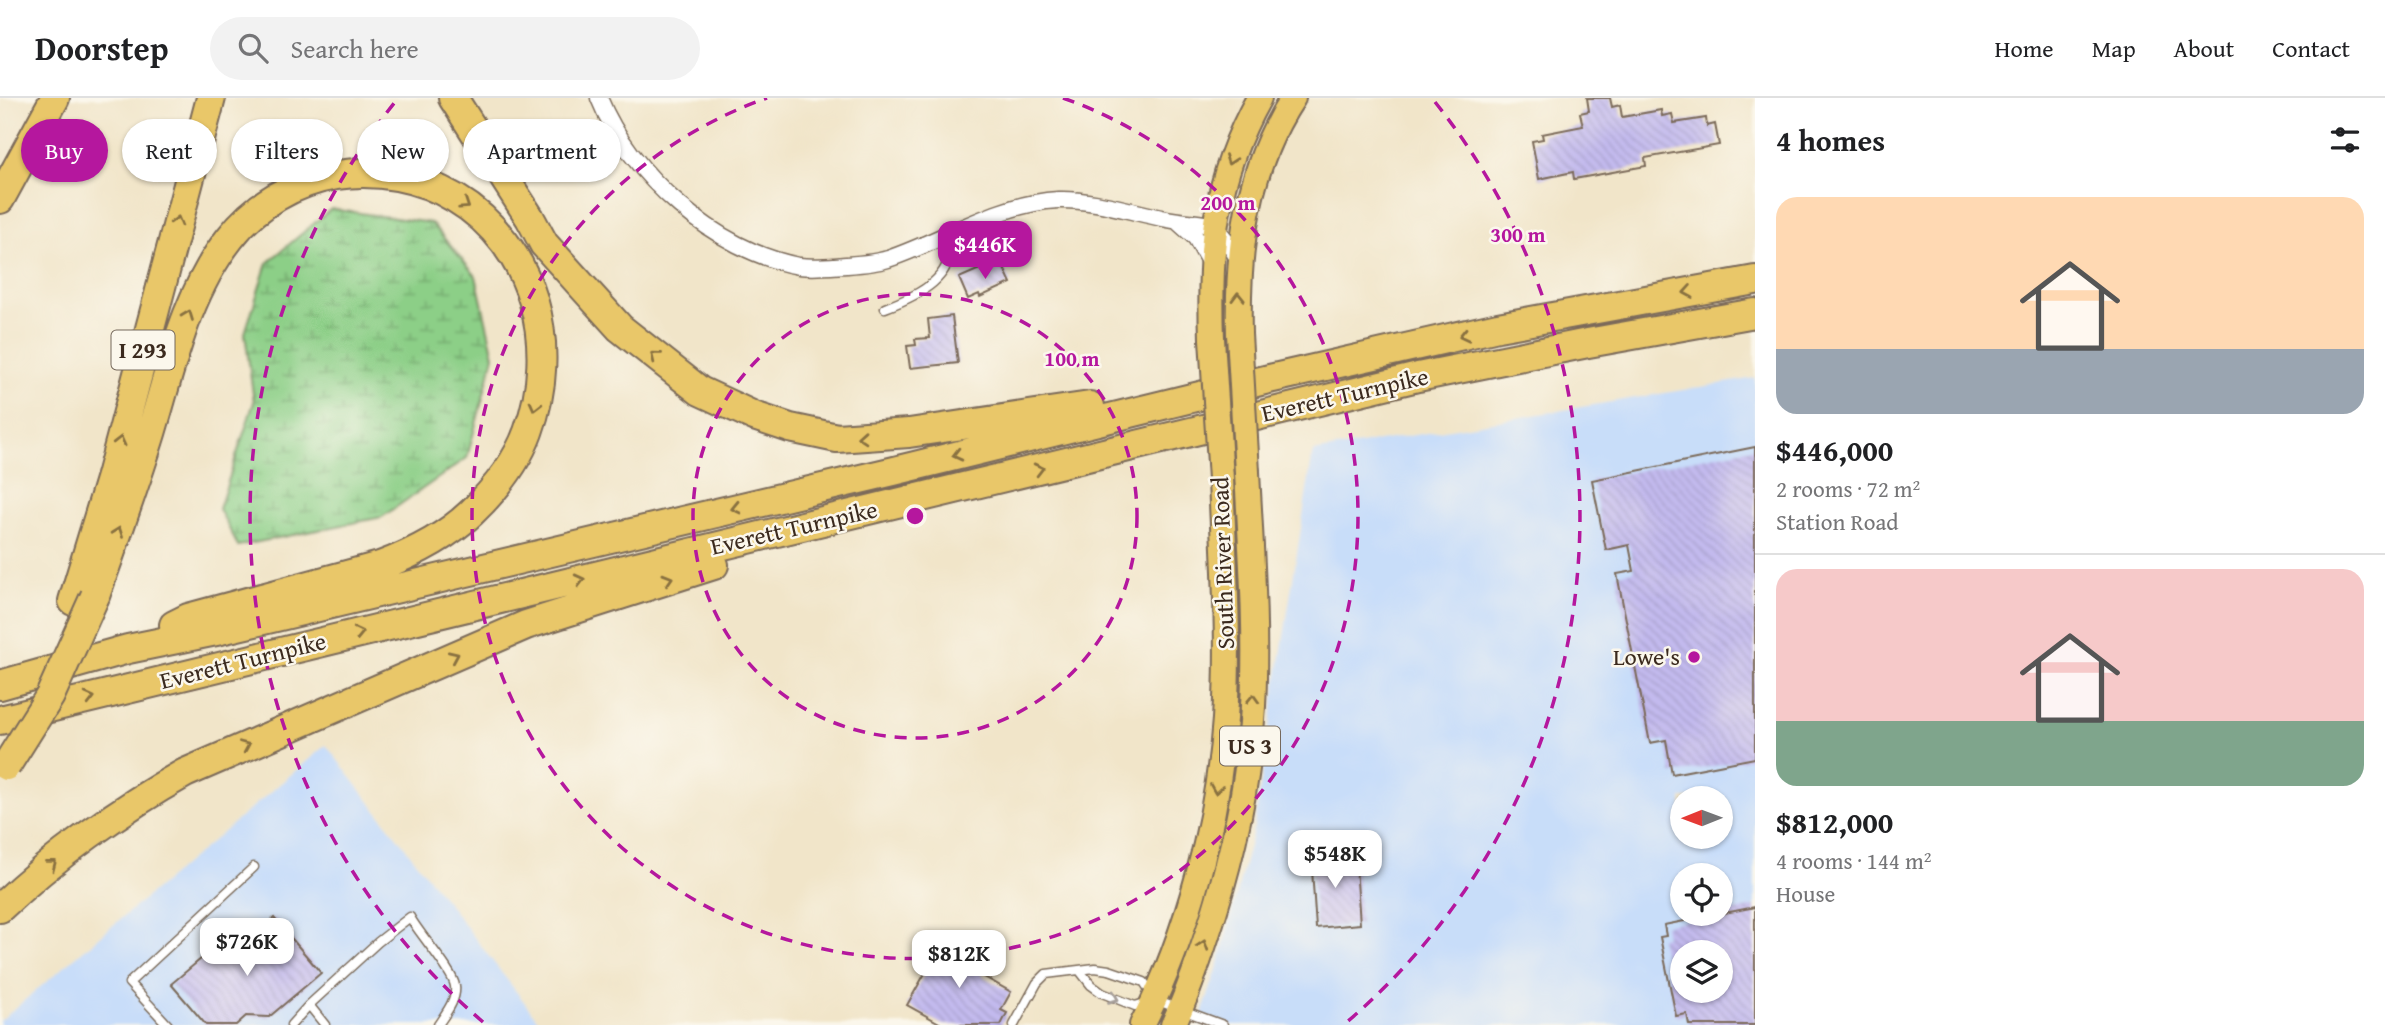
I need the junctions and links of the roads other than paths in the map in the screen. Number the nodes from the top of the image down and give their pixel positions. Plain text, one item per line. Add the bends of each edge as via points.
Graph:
1 (55, 98) edge
2 (211, 98) edge
3 (453, 98) edge
4 (599, 98) edge
5 (1259, 98) edge
6 (1293, 98) edge
7 (0, 199) edge
8 (1177, 221) junction
9 (1214, 227) junction
10 (947, 234) junction
11 (1239, 260) junction
12 (1211, 265) junction
13 (1755, 281) edge
14 (885, 308) dead end
15 (1755, 313) edge
16 (1269, 379) junction
17 (997, 480) junction
18 (84, 598) junction
19 (128, 649) junction
20 (2, 683) edge
21 (0, 720) edge
22 (3, 772) edge
23 (254, 867) dead end
24 (0, 908) edge
25 (1080, 971) junction
26 (1155, 1000) junction
27 (309, 1005) junction
28 (1177, 1017) edge
29 (168, 1025) edge
30 (290, 1025) edge
31 (325, 1025) edge
32 (438, 1025) edge
33 (1014, 1025) edge
34 (1142, 1025) edge
35 (1223, 1025) edge

1 - 7 highway
18 -> 2 highway, I 293 via 111,476
16 -> 3 highway via 909,433 837,438 766,420 701,391 620,328 544,244
4 - 10 street via 619,137 648,175 694,217 741,246 798,265 823,267 886,260
5 -> 9 main road, South River Road / US 3 via 1226,172
6 - 11 main road, US 3 via 1258,167
8 - 9 street
8 - 10 street via 1089,202 1057,200 991,216
8 - 12 street via 1196,238
9 - 11 street
9 - 12 main road, South River Road / US 3
10 - 14 lane via 951,248 947,266 921,293
28 -> 11 main road, South River Road / US 3, bridge via 1233,850 1251,739 1254,658
12 -> 26 main road, South River Road / US 3, bridge via 1226,650 1222,750 1197,881
13 -> 16 highway, Everett Turnpike via 1498,327
17 -> 15 highway, Everett Turnpike via 1418,377
16 -> 19 highway, Everett Turnpike
21 -> 17 highway, Everett Turnpike
24 -> 17 highway via 70,849 185,773 526,625
18 -> 19 highway via 138,472 202,282 253,213 282,193 314,181 347,174 382,174 447,193 501,236 534,296 541,330 541,365 528,433 485,497 441,536 405,556 188,618
18 - 22 highway, I 293, bridge
19 - 20 highway, Everett Turnpike
23 - 29 lane via 129,983
25 - 26 lane via 1109,970 1144,982
25 -> 26 lane via 1102,993 1126,1003 1136,1006
25 - 33 lane via 1046,974
26 - 28 lane
26 - 34 main road, South River Road / US 3
27 - 30 lane
27 - 31 lane
27 - 32 lane via 410,917 455,985
28 - 35 lane

